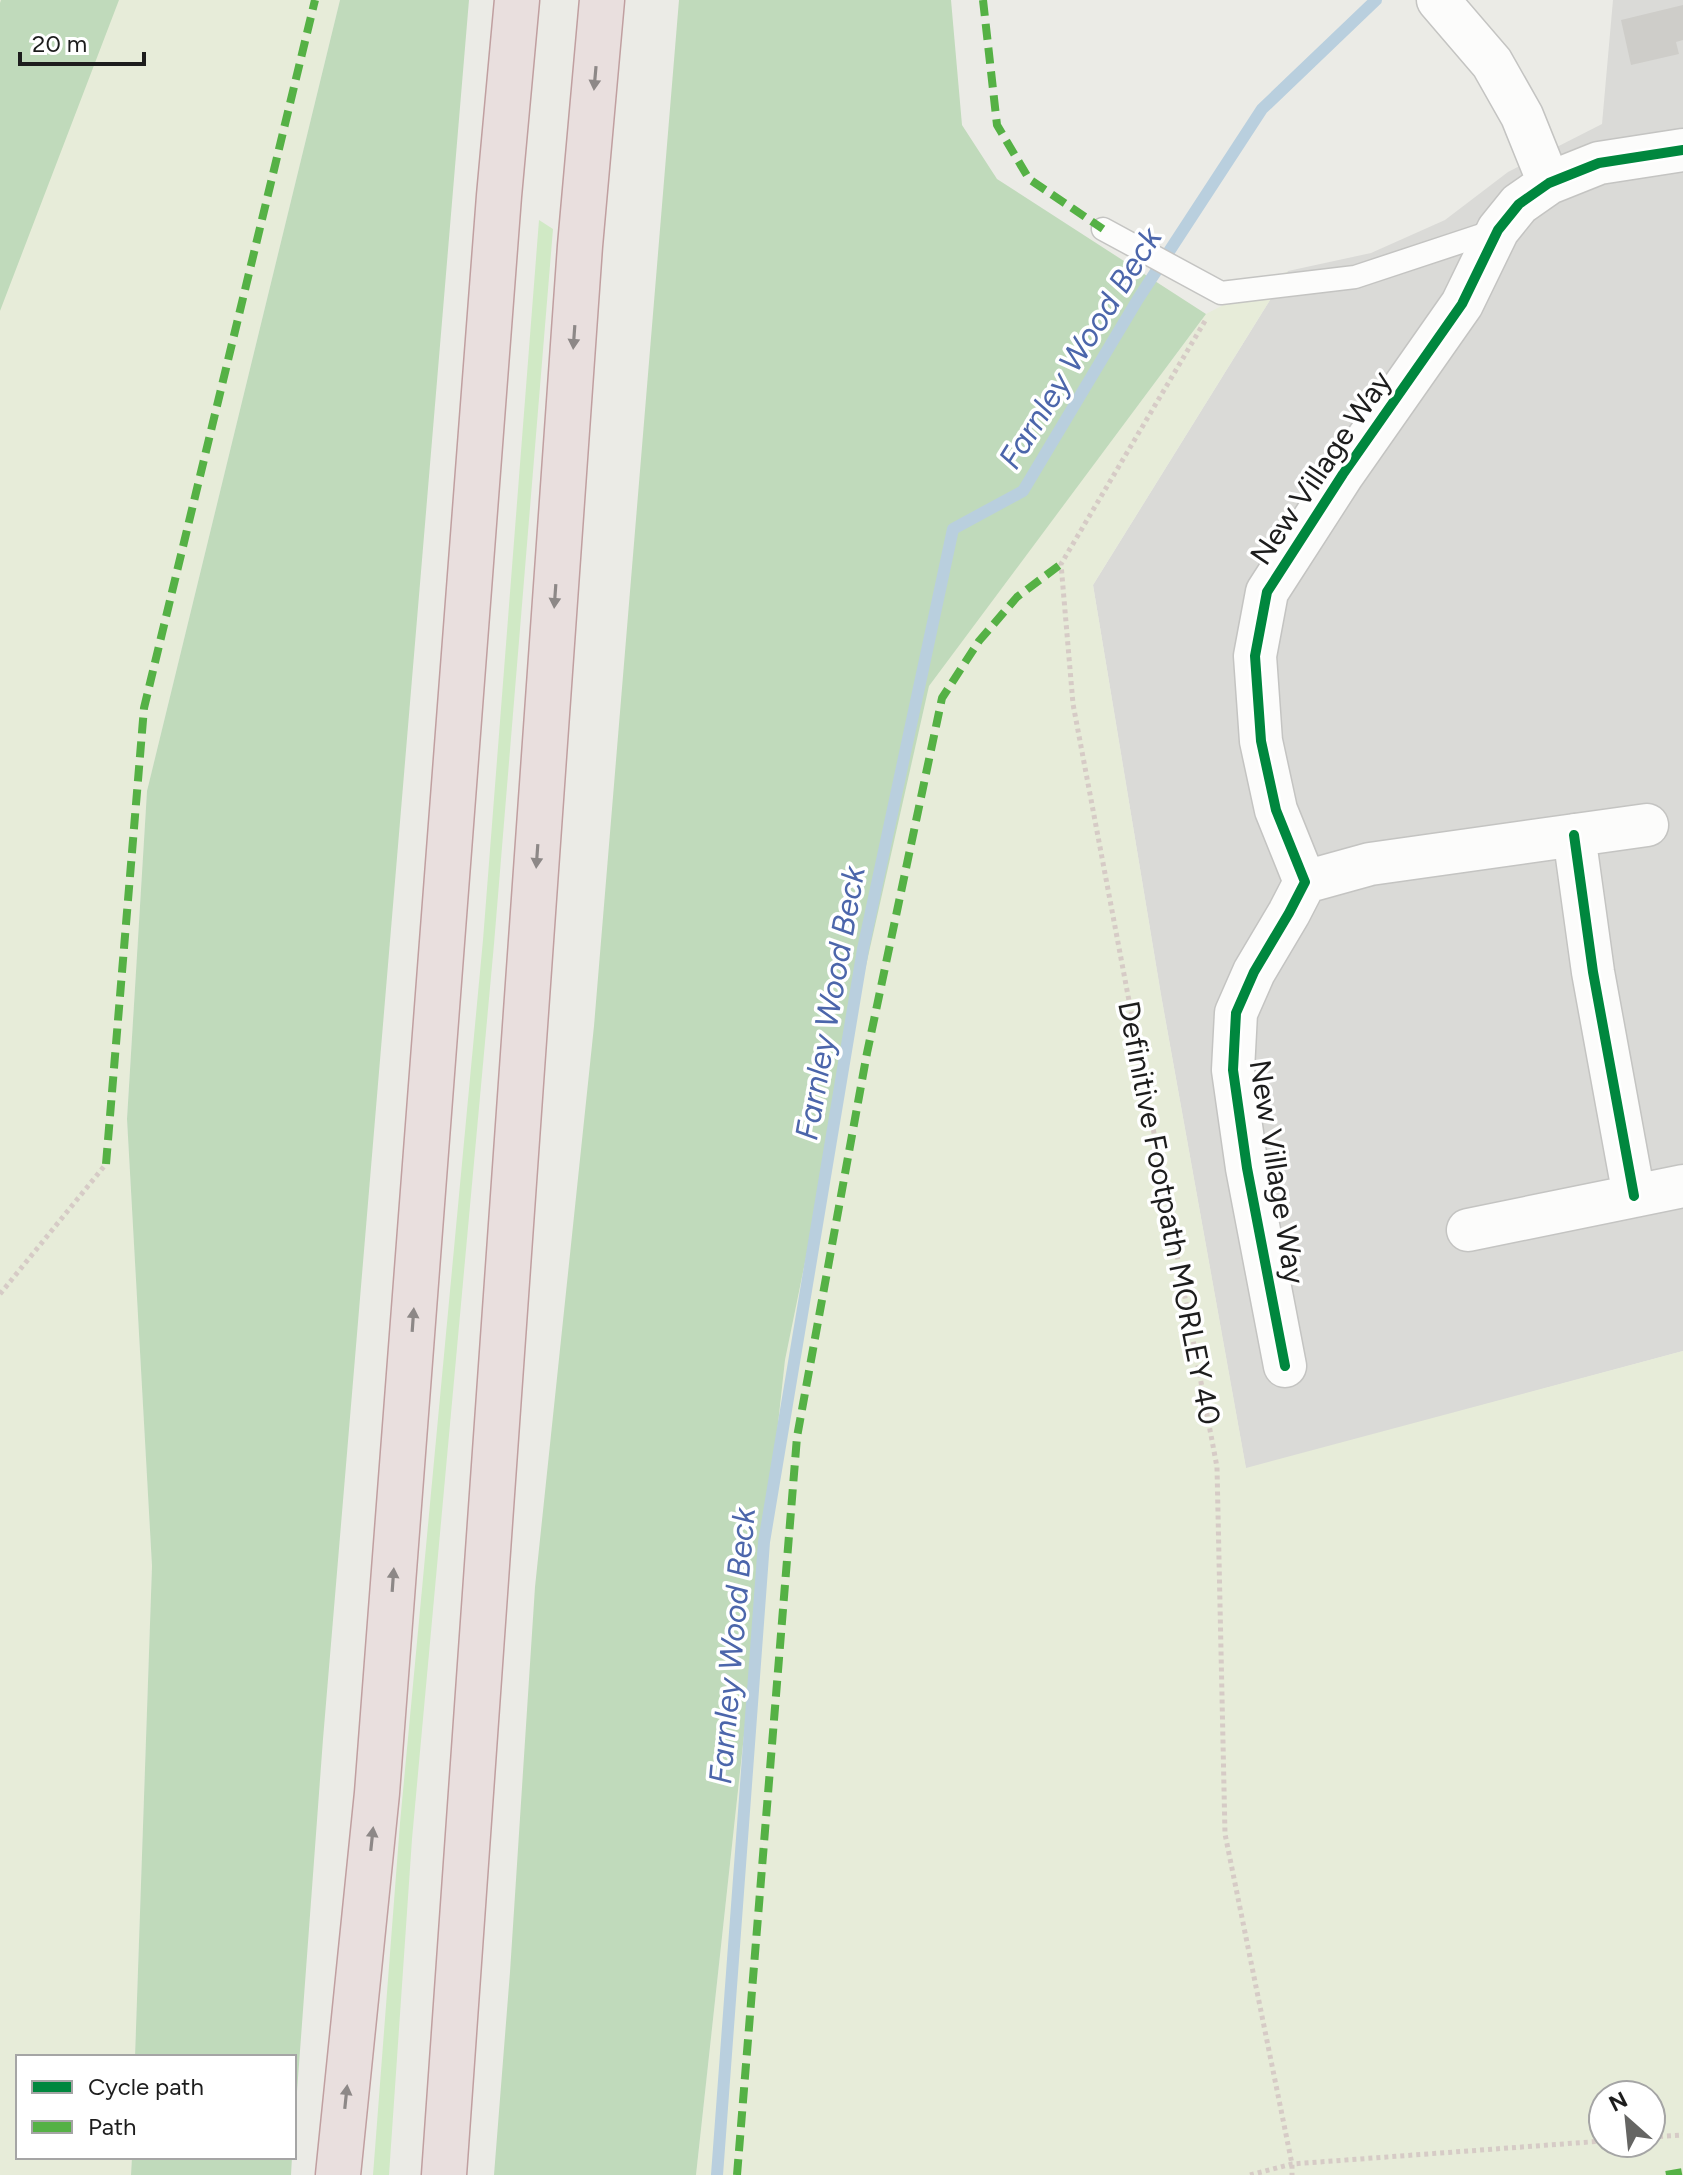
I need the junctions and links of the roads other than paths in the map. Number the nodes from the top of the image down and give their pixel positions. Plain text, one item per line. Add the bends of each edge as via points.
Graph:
1 (517, 0) edge
2 (602, 0) edge
3 (1438, 0) edge
4 (1683, 150) edge
5 (1549, 183) junction
6 (1103, 229) dead end
7 (1498, 230) junction
8 (1647, 825) dead end
9 (1574, 835) junction
10 (1305, 882) junction
11 (1683, 1186) edge
12 (1634, 1196) junction
13 (1468, 1230) dead end
14 (1285, 1366) dead end
15 (338, 2175) edge
16 (444, 2175) edge

15 -> 1 highway via 377,1793
2 -> 16 highway
3 - 5 street via 1492,63 1522,116
4 - 5 street, New Village Way via 1599,163
5 - 7 street, New Village Way via 1519,204
6 - 7 lane via 1221,293 1355,277
7 - 10 street, New Village Way via 1462,304 1267,592 1255,656 1261,741 1276,810
8 - 9 street
9 - 10 street via 1370,864
9 - 12 street
10 - 14 street, New Village Way via 1236,1013 1233,1070
11 - 12 street
12 - 13 street

